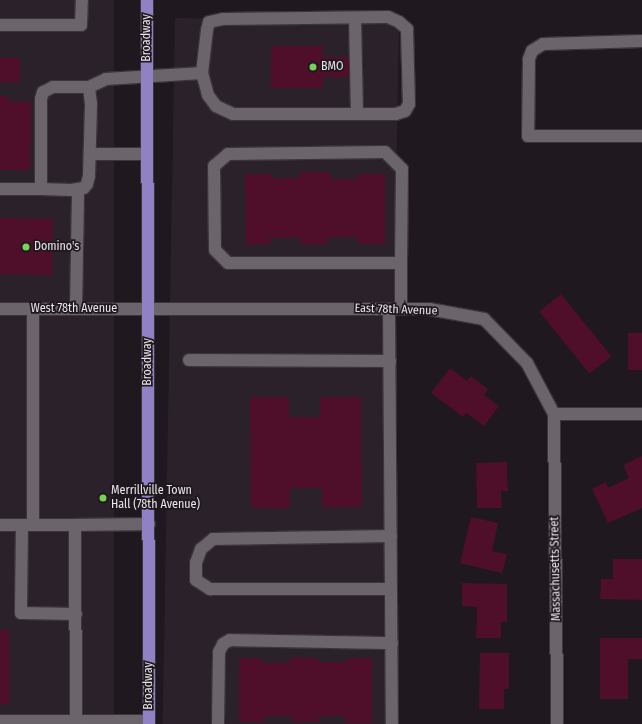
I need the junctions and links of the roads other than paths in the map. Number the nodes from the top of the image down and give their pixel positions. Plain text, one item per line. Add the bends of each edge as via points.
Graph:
1 (82, 0) edge
2 (147, 0) edge
3 (355, 18) junction
4 (0, 24) edge
5 (642, 41) edge
6 (202, 73) junction
7 (147, 76) junction
8 (89, 87) junction
9 (357, 114) junction
10 (642, 136) edge
11 (90, 154) junction
12 (148, 154) junction
13 (0, 189) edge
14 (78, 189) junction
15 (41, 190) junction
16 (401, 263) junction
17 (395, 308) junction
18 (0, 309) edge
19 (33, 309) junction
20 (76, 309) junction
21 (148, 309) junction
22 (189, 360) dead end
23 (390, 361) junction
24 (554, 414) junction
25 (642, 414) edge
26 (149, 524) junction
27 (0, 525) edge
28 (28, 525) junction
29 (75, 526) junction
30 (391, 536) junction
31 (391, 589) junction
32 (76, 614) junction
33 (392, 643) junction
34 (0, 721) edge
35 (149, 722) edge
36 (76, 723) edge
37 (218, 724) edge
38 (392, 724) edge
39 (557, 724) edge

1 - 4 street via 81,24
2 - 7 main road, Broadway
3 - 6 street via 223,19 209,22
3 - 9 street
3 - 9 street via 388,17 407,29 409,104 404,111 396,114
5 - 10 street via 543,44 532,51 529,59 528,136
6 - 7 street
6 - 9 street via 208,95 216,106 233,114
7 - 8 street via 106,79
7 - 12 main road, Broadway
8 - 11 street
8 - 15 street via 53,87 43,92
11 - 12 street
11 - 14 street via 87,184 84,188
12 - 21 main road, Broadway
13 - 15 street
14 - 15 street
14 - 20 street
16 - 16 street via 228,263 215,250 214,166 228,154 385,152 402,169
16 - 17 street
17 - 21 street, East 78th Avenue
17 - 23 street
17 - 24 street, East 78th Avenue via 429,308 484,319 527,363
18 - 19 street, West 78th Avenue
19 - 20 street, West 78th Avenue
19 - 28 street
20 - 21 street, West 78th Avenue
21 - 26 main road, Broadway
22 - 23 street
23 - 30 street
24 - 25 street
24 - 39 street, Massachusetts Street
26 - 29 street
26 - 35 main road, Broadway
27 - 28 street
28 - 29 street
28 - 32 street via 22,613
29 - 32 street
30 - 31 street
30 - 31 street via 213,539 201,549 196,563 196,580 210,589
31 - 33 street
32 - 36 street
33 - 37 street via 230,640 223,644 219,652
33 - 38 street
34 - 36 street
35 - 36 street

